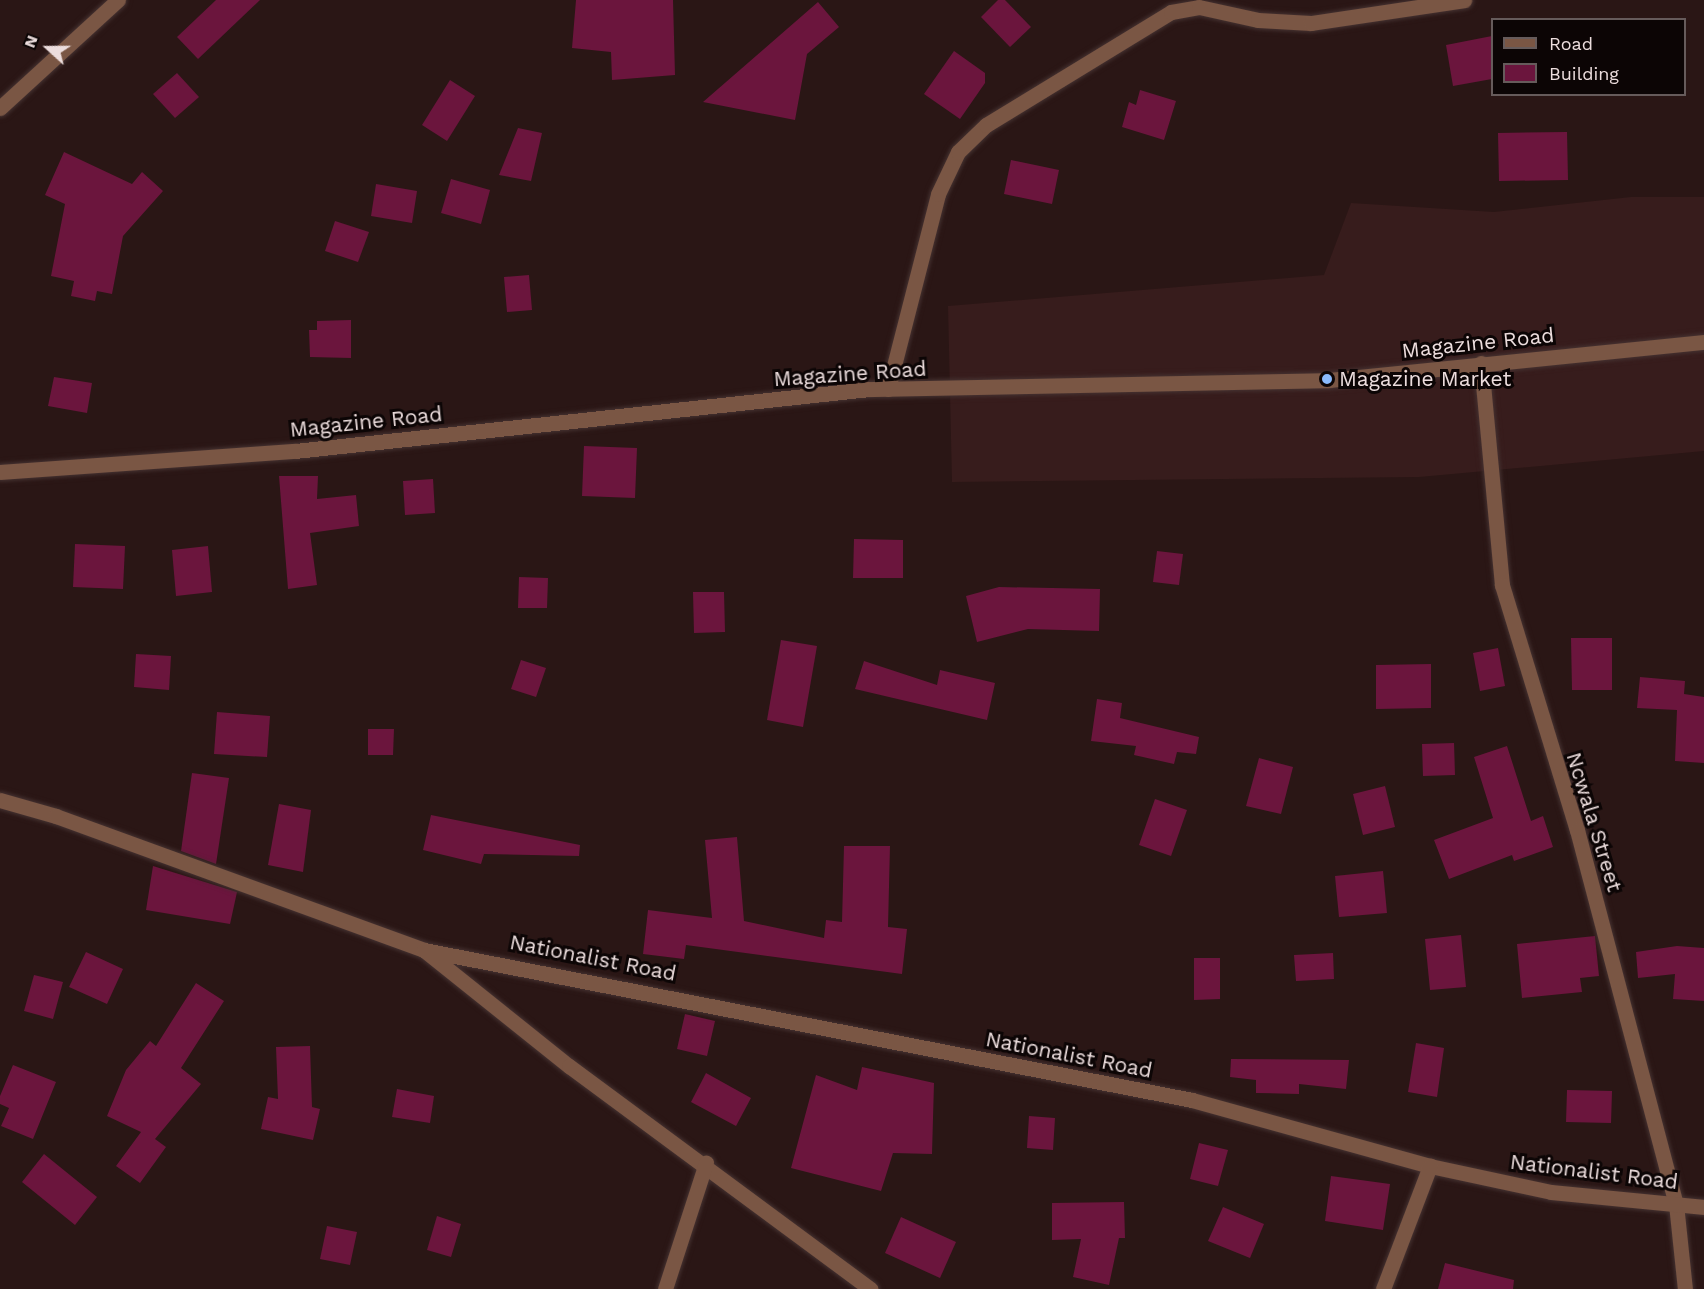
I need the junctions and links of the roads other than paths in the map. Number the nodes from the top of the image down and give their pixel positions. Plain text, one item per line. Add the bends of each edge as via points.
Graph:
1 (118, 0) edge
2 (1464, 0) edge
3 (1200, 3) edge
4 (0, 108) edge
5 (1704, 342) edge
6 (1481, 363) junction
7 (888, 389) junction
8 (0, 472) edge
9 (0, 800) edge
10 (423, 950) junction
11 (706, 1163) junction
12 (1430, 1166) junction
13 (1676, 1204) junction
14 (1704, 1207) edge
15 (665, 1289) edge
16 (870, 1289) edge
17 (1383, 1289) edge
18 (1685, 1289) edge

1 - 4 street
2 - 3 street via 1311,23 1258,20
3 - 7 street via 1171,12 986,125 958,152 938,194
5 - 6 street, Magazine Road
6 - 7 street, Magazine Road via 1329,380
6 - 13 street, Ncwala Street via 1502,585 1577,831
7 - 8 street, Magazine Road via 295,451
9 - 10 street via 56,816
10 - 11 street via 569,1066
10 - 12 street, Nationalist Road via 1192,1100
11 - 15 street
11 - 16 street
12 - 13 street, Nationalist Road via 1551,1192
12 - 17 street
13 - 14 street, Nationalist Road
13 - 18 street, Ncwala Street

